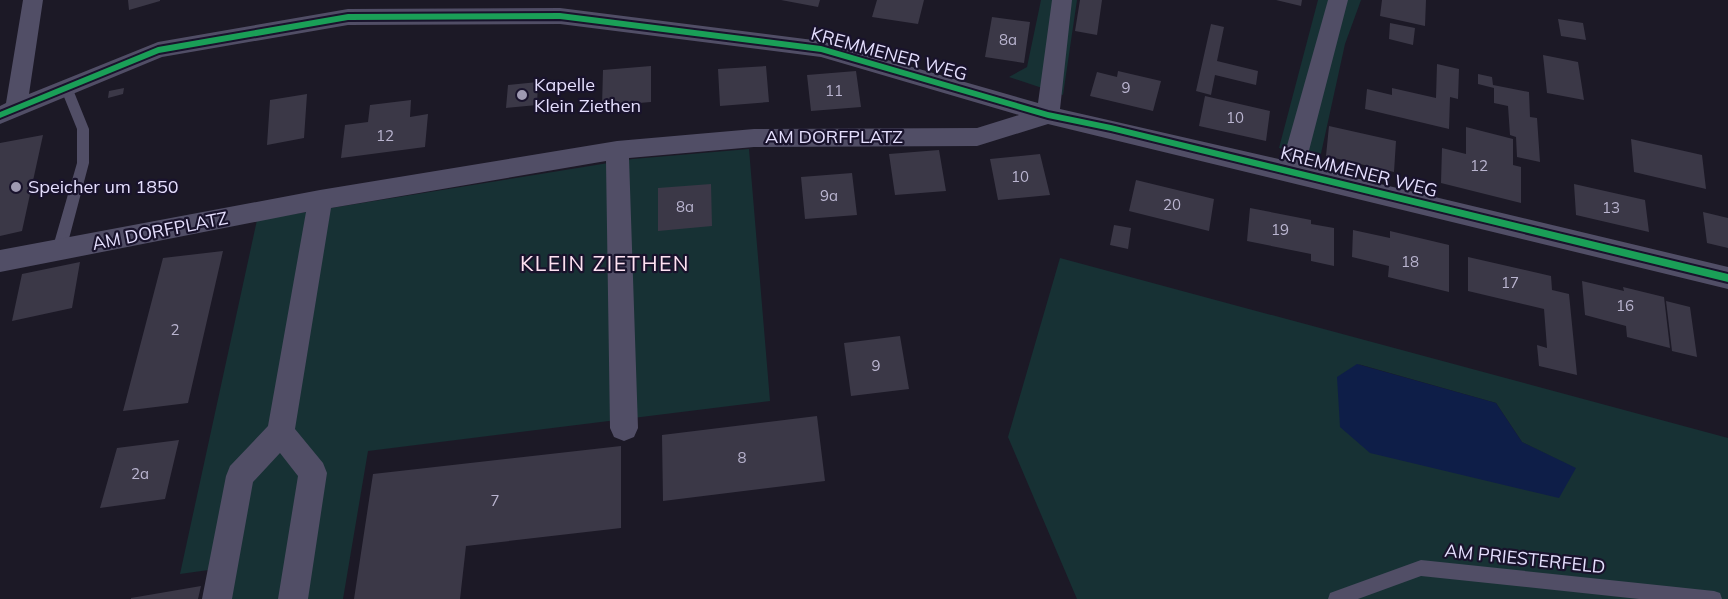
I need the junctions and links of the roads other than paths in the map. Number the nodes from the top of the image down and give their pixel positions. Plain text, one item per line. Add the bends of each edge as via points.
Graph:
1 (33, 0) edge
2 (1062, 0) edge
3 (1338, 0) edge
4 (66, 87) junction
5 (8, 112) edge
6 (1048, 115) junction
7 (616, 150) junction
8 (1291, 172) junction
9 (320, 200) junction
10 (60, 250) junction
11 (0, 261) edge
12 (1728, 278) edge
13 (624, 428) dead end
14 (281, 432) junction
15 (217, 599) edge
16 (293, 599) edge
17 (1336, 599) edge
18 (1714, 599) edge

1 - 5 street
2 - 6 street
3 - 8 street
4 - 5 street, KREMMENER WEG
4 - 6 street, KREMMENER WEG via 158,50 348,16 560,16 821,49
4 - 10 lane via 83,129 83,163
6 - 7 street, AM DORFPLATZ via 977,137 754,138
6 - 8 street, KREMMENER WEG
7 - 9 street, AM DORFPLATZ
7 - 13 street
8 - 12 street, KREMMENER WEG
9 - 10 street, AM DORFPLATZ
9 - 14 street
10 - 11 street, AM DORFPLATZ
14 - 15 street via 240,476
14 - 16 street via 313,473
17 - 18 lane, AM PRIESTERFELD via 1421,568

